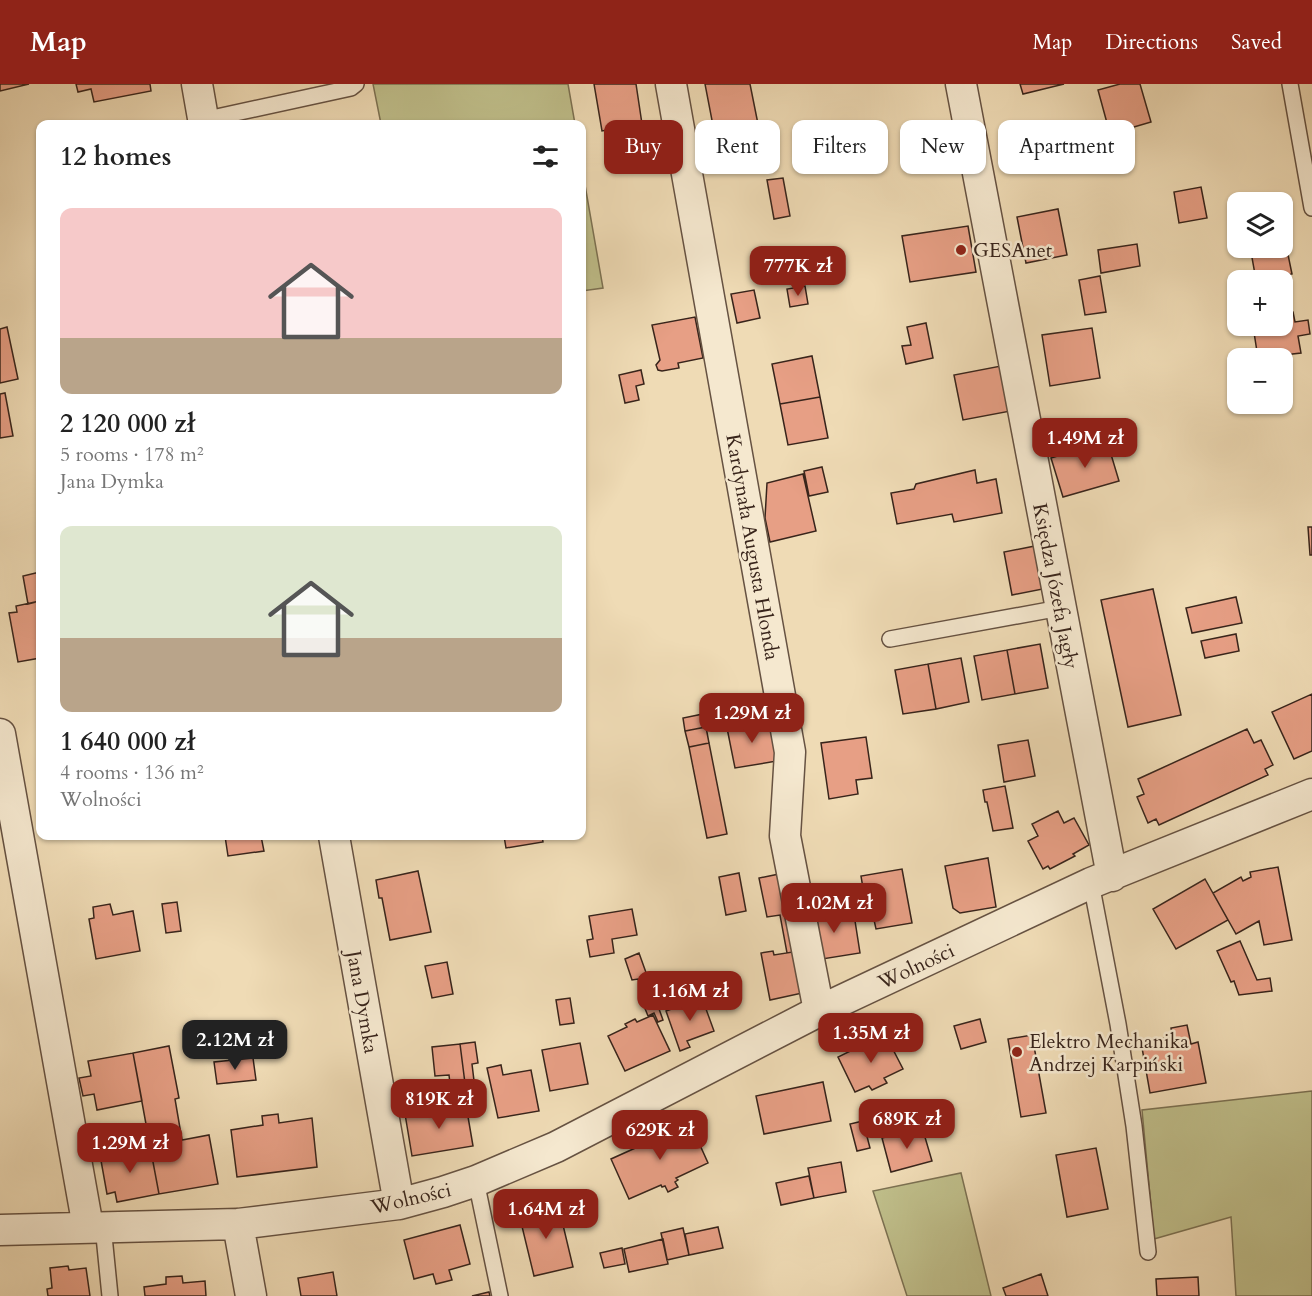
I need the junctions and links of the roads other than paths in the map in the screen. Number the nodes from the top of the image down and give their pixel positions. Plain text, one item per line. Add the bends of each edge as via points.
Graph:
1 (197, 84) edge
2 (356, 84) edge
3 (671, 84) edge
4 (961, 84) edge
5 (1290, 84) edge
6 (204, 120) edge
7 (213, 120) edge
8 (1312, 208) edge
9 (1060, 608) junction
10 (890, 639) dead end
11 (0, 734) edge
12 (1312, 794) edge
13 (335, 840) edge
14 (1102, 880) junction
15 (819, 1011) junction
16 (476, 1181) junction
17 (399, 1204) junction
18 (238, 1224) junction
19 (96, 1226) junction
20 (0, 1230) edge
21 (1148, 1252) dead end
22 (110, 1296) edge
23 (251, 1296) edge
24 (500, 1296) edge

1 - 6 street
2 - 7 lane
3 - 15 street, Kardynała Augusta Hlonda via 790,752 784,836
4 - 9 street, Księdza Józefa Jagły
5 - 8 lane
9 - 10 lane
9 - 14 street, Księdza Józefa Jagły
11 - 19 street
12 - 14 street, Wolności
13 - 17 street, Jana Dymka
14 - 15 street, Wolności
14 - 21 lane
15 - 16 street, Wolności via 556,1146
16 - 17 street, Wolności
16 - 24 lane
17 - 18 street, Wolności
18 - 19 street, Wolności
18 - 23 street
19 - 20 street, Wolności
19 - 22 lane

